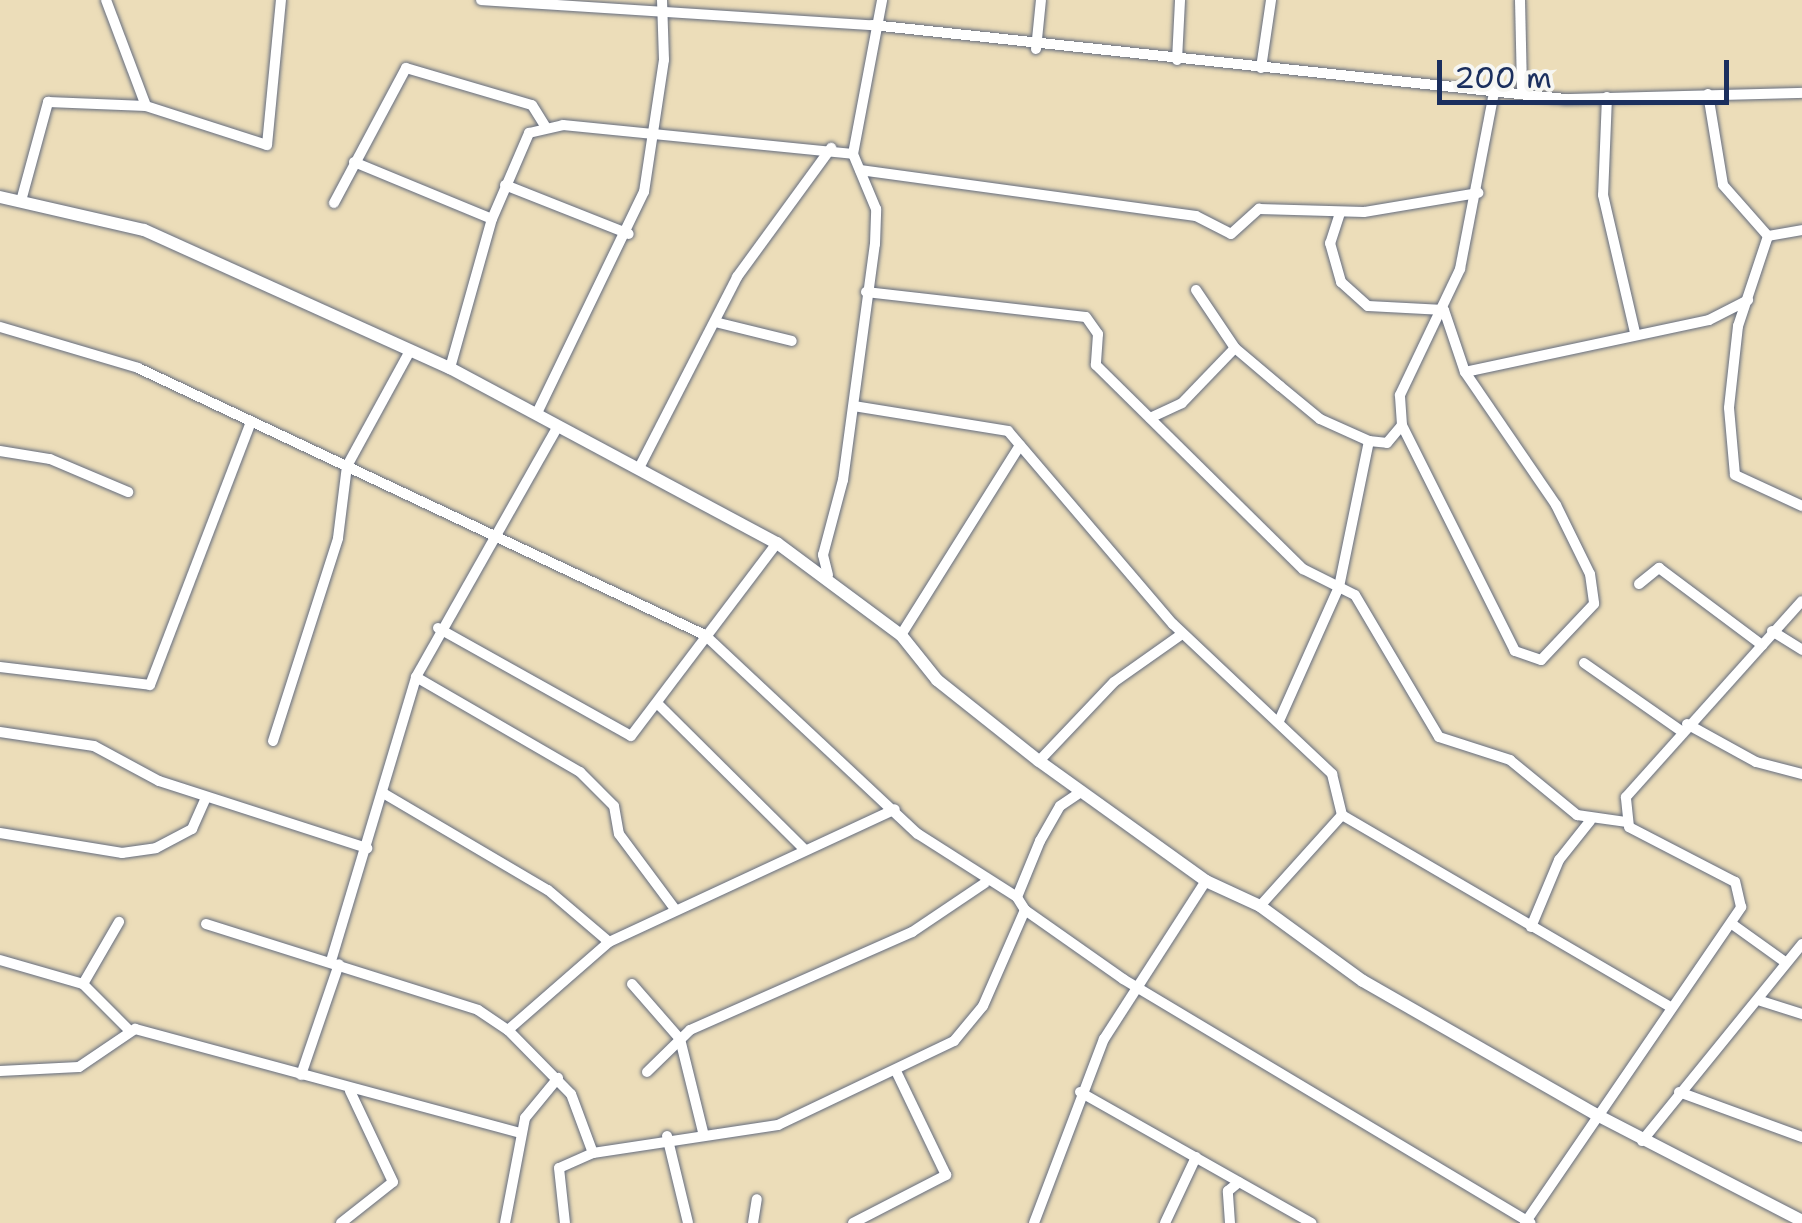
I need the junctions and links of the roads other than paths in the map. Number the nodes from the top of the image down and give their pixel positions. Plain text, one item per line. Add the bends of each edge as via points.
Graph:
1 (106, 0) edge
2 (281, 0) edge
3 (481, 0) edge
4 (882, 0) edge
5 (1041, 0) edge
6 (1180, 0) edge
7 (1271, 0) edge
8 (1520, 0) edge
9 (661, 4) edge
10 (872, 25) junction
11 (1036, 49) junction
12 (1177, 60) junction
13 (1261, 68) junction
14 (1495, 88) junction
15 (1522, 88) junction
16 (1802, 92) edge
17 (1708, 94) junction
18 (1607, 96) junction
19 (146, 106) junction
20 (537, 111) junction
21 (546, 127) junction
22 (529, 133) junction
23 (657, 133) junction
24 (830, 148) junction
25 (852, 154) junction
26 (354, 162) junction
27 (860, 170) junction
28 (505, 185) junction
29 (1478, 193) junction
30 (0, 197) edge
31 (21, 201) junction
32 (334, 203) dead end
33 (1340, 213) junction
34 (492, 219) junction
35 (1802, 230) edge
36 (629, 234) junction
37 (1768, 236) junction
38 (1196, 290) dead end
39 (866, 292) junction
40 (1748, 300) junction
41 (1444, 310) junction
42 (715, 322) junction
43 (0, 327) edge
44 (1635, 333) junction
45 (792, 342) dead end
46 (1235, 348) junction
47 (410, 351) junction
48 (450, 368) junction
49 (1465, 372) junction
50 (854, 406) junction
51 (537, 413) junction
52 (1150, 418) junction
53 (251, 422) junction
54 (1402, 425) junction
55 (558, 426) junction
56 (1370, 440) junction
57 (1020, 445) junction
58 (0, 451) edge
59 (347, 466) junction
60 (639, 468) junction
61 (128, 492) dead end
62 (1802, 506) edge
63 (494, 535) junction
64 (778, 543) junction
65 (828, 575) junction
66 (1639, 584) dead end
67 (1339, 587) junction
68 (1802, 600) edge
69 (438, 628) junction
70 (1772, 631) junction
71 (1182, 634) junction
72 (705, 635) junction
73 (901, 635) junction
74 (1762, 645) junction
75 (1802, 650) edge
76 (1584, 663) dead end
77 (0, 667) edge
78 (416, 676) junction
79 (660, 706) junction
80 (1279, 721) junction
81 (1684, 727) junction
82 (0, 732) edge
83 (273, 741) dead end
84 (1040, 761) junction
85 (1802, 774) edge
86 (1080, 792) junction
87 (383, 793) junction
88 (206, 797) junction
89 (894, 809) junction
90 (1342, 815) junction
91 (1590, 821) junction
92 (1626, 822) junction
93 (0, 833) edge
94 (366, 848) junction
95 (804, 849) junction
96 (1206, 882) junction
97 (985, 883) junction
98 (1018, 897) junction
99 (1260, 906) junction
100 (675, 909) junction
101 (1025, 910) junction
102 (118, 922) dead end
103 (206, 924) dead end
104 (1732, 924) junction
105 (1531, 927) junction
106 (609, 942) junction
107 (1802, 944) edge
108 (0, 960) edge
109 (1785, 962) junction
110 (335, 963) junction
111 (84, 984) junction
112 (632, 984) dead end
113 (1142, 989) junction
114 (1761, 1000) junction
115 (1670, 1007) junction
116 (1802, 1014) edge
117 (129, 1030) junction
118 (508, 1030) junction
119 (680, 1040) junction
120 (0, 1070) edge
121 (647, 1072) dead end
122 (897, 1073) junction
123 (301, 1076) junction
124 (558, 1078) junction
125 (350, 1092) junction
126 (1080, 1092) junction
127 (1680, 1092) junction
128 (1595, 1114) junction
129 (703, 1132) junction
130 (520, 1133) junction
131 (668, 1136) junction
132 (1802, 1137) edge
133 (1642, 1141) junction
134 (594, 1153) junction
135 (1196, 1157) junction
136 (1240, 1182) junction
137 (758, 1199) dead end
138 (1528, 1222) edge
139 (1802, 1222) edge
140 (342, 1223) edge
141 (506, 1223) edge
142 (565, 1223) edge
143 (688, 1223) edge
144 (753, 1223) edge
145 (854, 1223) edge
146 (1034, 1223) edge
147 (1165, 1223) edge
148 (1230, 1223) edge
149 (1312, 1223) edge

1 - 19 street
2 - 19 street via 266,145
3 - 9 street
4 - 10 street
5 - 11 street
6 - 12 street
7 - 13 street
8 - 15 street
9 - 10 street
9 - 23 street
10 - 11 street
10 - 25 street
11 - 12 street
12 - 13 street
13 - 14 street
14 - 15 street
14 - 29 street
15 - 18 street
16 - 17 street
17 - 18 street
17 - 37 street via 1720,124 1723,185
18 - 44 street via 1604,195
19 - 31 street via 48,102
20 - 21 street
20 - 22 street
20 - 26 street via 406,68
21 - 22 street
21 - 23 street
22 - 28 street
23 - 24 street
23 - 36 street
24 - 25 street
24 - 42 street
25 - 27 street
26 - 32 street
26 - 34 street
27 - 33 street via 1196,216 1231,234 1259,209
27 - 39 street via 876,208
28 - 34 street
28 - 36 street
29 - 33 street
29 - 41 street
30 - 31 street
31 - 47 street via 144,230
33 - 41 street via 1330,243 1349,290 1368,306
34 - 48 street
35 - 37 street
36 - 51 street
37 - 40 street
38 - 46 street
39 - 50 street
39 - 52 street via 1080,314 1098,334 1096,365
40 - 44 street via 1708,320
40 - 62 street via 1729,408 1735,475
41 - 49 street
41 - 54 street via 1400,395
42 - 45 street
42 - 60 street
43 - 53 street via 68,342
44 - 49 street
46 - 52 street via 1196,391
46 - 56 street via 1320,419
47 - 48 street
47 - 59 street
48 - 51 street
49 - 54 street via 1505,422 1590,574 1594,604 1541,660 1515,651
50 - 57 street via 1008,431
50 - 65 street via 823,556
51 - 55 street
52 - 67 street via 1303,569
53 - 59 street
53 - 77 street via 150,685
54 - 56 street via 1387,443
55 - 60 street
55 - 63 street
56 - 67 street
57 - 71 street
57 - 73 street
58 - 61 street via 50,459
59 - 63 street
59 - 83 street via 338,538
60 - 64 street
63 - 69 street
63 - 72 street
64 - 65 street
64 - 72 street
65 - 73 street
66 - 74 street via 1659,568
67 - 80 street
67 - 91 street via 1355,595 1439,738 1510,760
68 - 70 street
69 - 78 street
69 - 79 street via 631,736
70 - 74 street
70 - 75 street
71 - 80 street
71 - 84 street via 1114,682
72 - 79 street
72 - 89 street
73 - 84 street via 937,680
74 - 81 street
76 - 81 street
78 - 87 street
78 - 100 street via 606,795 619,834
79 - 95 street
80 - 90 street via 1341,787
81 - 85 street via 1756,762
81 - 92 street via 1626,798
82 - 88 street via 94,746
84 - 86 street
86 - 96 street
86 - 98 street via 1060,806
87 - 94 street
87 - 106 street via 548,890
88 - 93 street via 192,829 156,848 122,853
88 - 94 street
89 - 95 street
89 - 97 street
90 - 99 street
90 - 105 street
91 - 92 street
91 - 105 street via 1559,860
92 - 104 street via 1734,882 1742,899
94 - 110 street
95 - 100 street
96 - 99 street
96 - 113 street
97 - 98 street
97 - 119 street via 912,932
98 - 101 street
99 - 128 street via 1364,981
100 - 106 street
101 - 113 street
101 - 122 street via 968,1031
102 - 111 street
103 - 110 street
104 - 109 street
104 - 115 street
105 - 115 street
106 - 118 street
107 - 109 street
108 - 111 street
109 - 114 street
110 - 118 street via 478,1010
110 - 123 street
111 - 117 street
112 - 119 street
113 - 126 street via 1104,1038
113 - 138 street
114 - 116 street
114 - 127 street
115 - 128 street
117 - 120 street via 79,1068
117 - 123 street
118 - 124 street
119 - 121 street
119 - 129 street
122 - 129 street via 778,1126
122 - 145 street via 946,1176
123 - 125 street
124 - 130 street
124 - 134 street
125 - 130 street
125 - 140 street via 393,1182
126 - 135 street
126 - 146 street
127 - 132 street
127 - 133 street
128 - 133 street
128 - 138 street
129 - 131 street
130 - 141 street
131 - 134 street
131 - 143 street
133 - 139 street
134 - 142 street via 559,1168
135 - 136 street
135 - 147 street
136 - 148 street via 1228,1191
136 - 149 street
137 - 144 street

